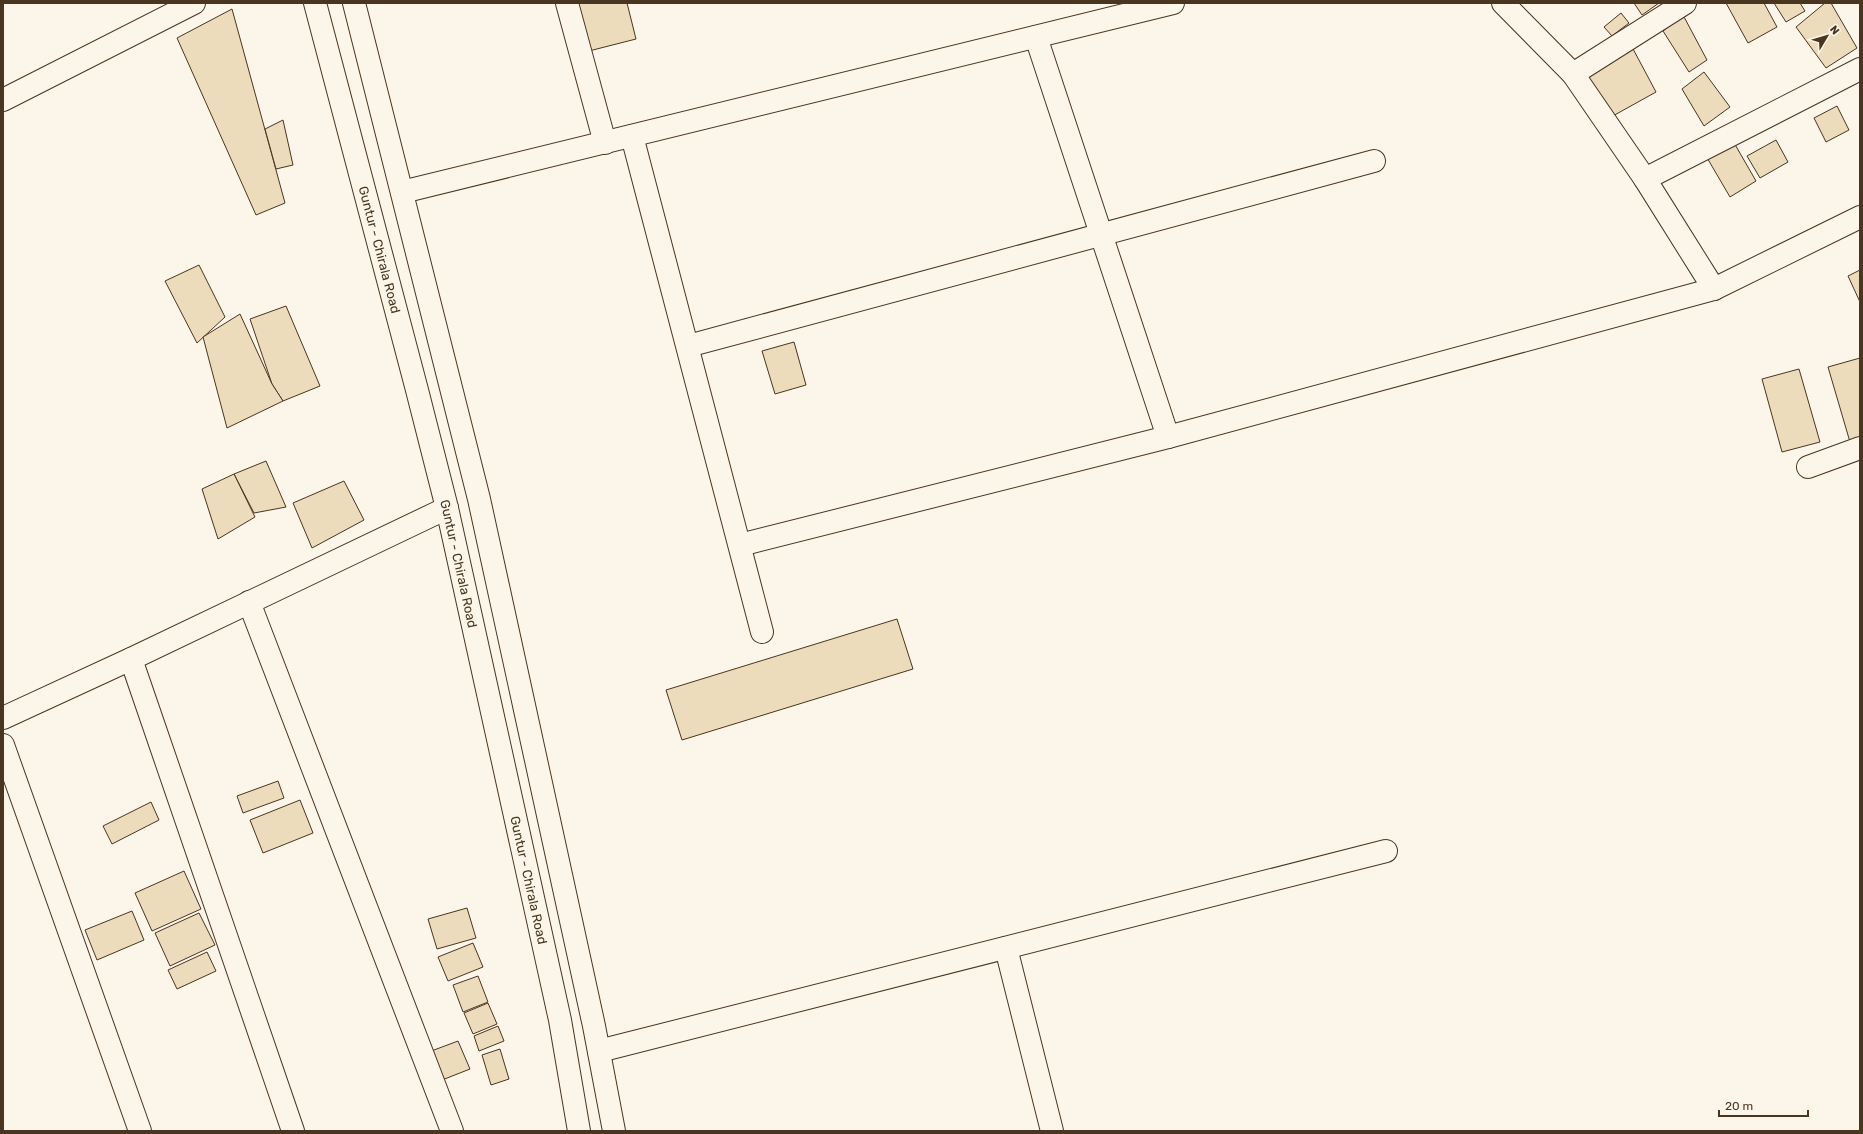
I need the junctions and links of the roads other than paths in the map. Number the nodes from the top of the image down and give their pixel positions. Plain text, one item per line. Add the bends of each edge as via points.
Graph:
1 (194, 3) edge
2 (315, 3) edge
3 (354, 3) edge
4 (567, 3) edge
5 (1172, 3) edge
6 (1503, 3) edge
7 (1685, 3) edge
8 (1036, 37) junction
9 (1860, 69) edge
10 (1573, 74) junction
11 (3, 100) edge
12 (632, 136) junction
13 (605, 143) junction
14 (1374, 161) dead end
15 (1645, 179) junction
16 (402, 192) junction
17 (1860, 217) edge
18 (1101, 234) junction
19 (1714, 289) junction
20 (688, 346) junction
21 (1168, 437) junction
22 (1860, 448) edge
23 (1808, 467) dead end
24 (446, 508) junction
25 (740, 545) junction
26 (249, 602) junction
27 (762, 632) dead end
28 (131, 659) junction
29 (3, 718) edge
30 (3, 745) edge
31 (1386, 851) dead end
32 (1006, 948) junction
33 (599, 1051) junction
34 (140, 1131) edge
35 (293, 1131) edge
36 (452, 1131) edge
37 (580, 1131) edge
38 (614, 1131) edge
39 (1052, 1131) edge

1 - 11 street
2 - 24 street, Guntur - Chirala Road
3 - 16 street
4 - 13 street
5 - 8 street
6 - 10 street
7 - 10 street
8 - 12 street
8 - 18 street
9 - 15 street
10 - 15 street
12 - 13 street
12 - 20 street
13 - 16 street
14 - 18 street
15 - 19 street
16 - 33 street via 479,500
17 - 19 street
18 - 20 street
18 - 21 street
19 - 21 street
20 - 25 street
21 - 25 street
22 - 23 street
24 - 26 street
24 - 37 street, Guntur - Chirala Road via 560,1020
25 - 27 street
26 - 28 street
26 - 36 street
28 - 29 street
28 - 35 street
30 - 34 street
31 - 32 street
32 - 33 street
32 - 39 street
33 - 38 street

